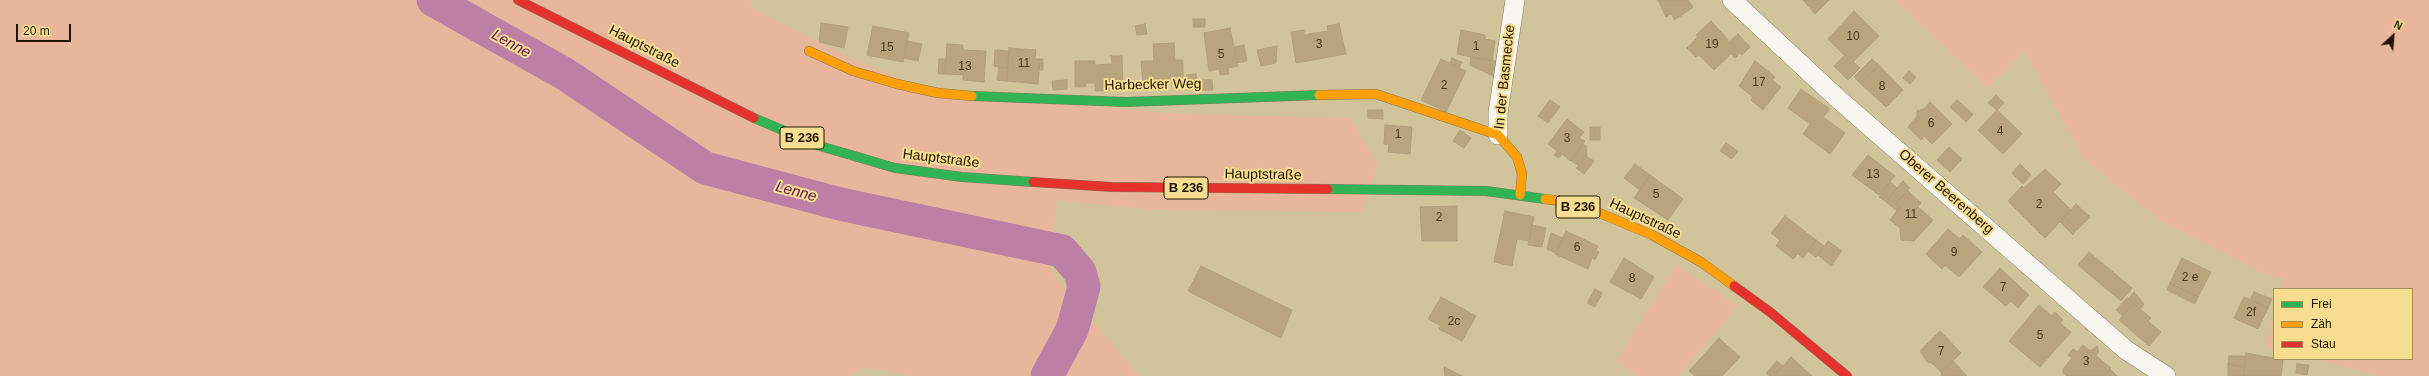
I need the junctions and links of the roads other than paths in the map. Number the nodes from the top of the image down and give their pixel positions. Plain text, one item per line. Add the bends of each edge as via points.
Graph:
1 (518, 0) edge
2 (1515, 0) edge
3 (1732, 0) edge
4 (809, 51) dead end
5 (1498, 135) junction
6 (1520, 195) junction
7 (1847, 376) edge
8 (2166, 376) edge

1 - 6 main road, Hauptstraße / B 236 via 753,117 820,146 895,168 962,177 1112,187 1486,191
2 - 5 street, In der Basmecke via 1498,113
3 - 8 street, Oberer Beerenberg via 1836,97 2126,350
4 - 5 main road, Harbecker Weg via 876,78 938,93 1126,102 1369,94
5 - 6 main road, In der Basmecke via 1517,157 1522,174
6 - 7 main road, Hauptstraße / B 236 via 1560,201 1602,214 1701,262 1770,312

